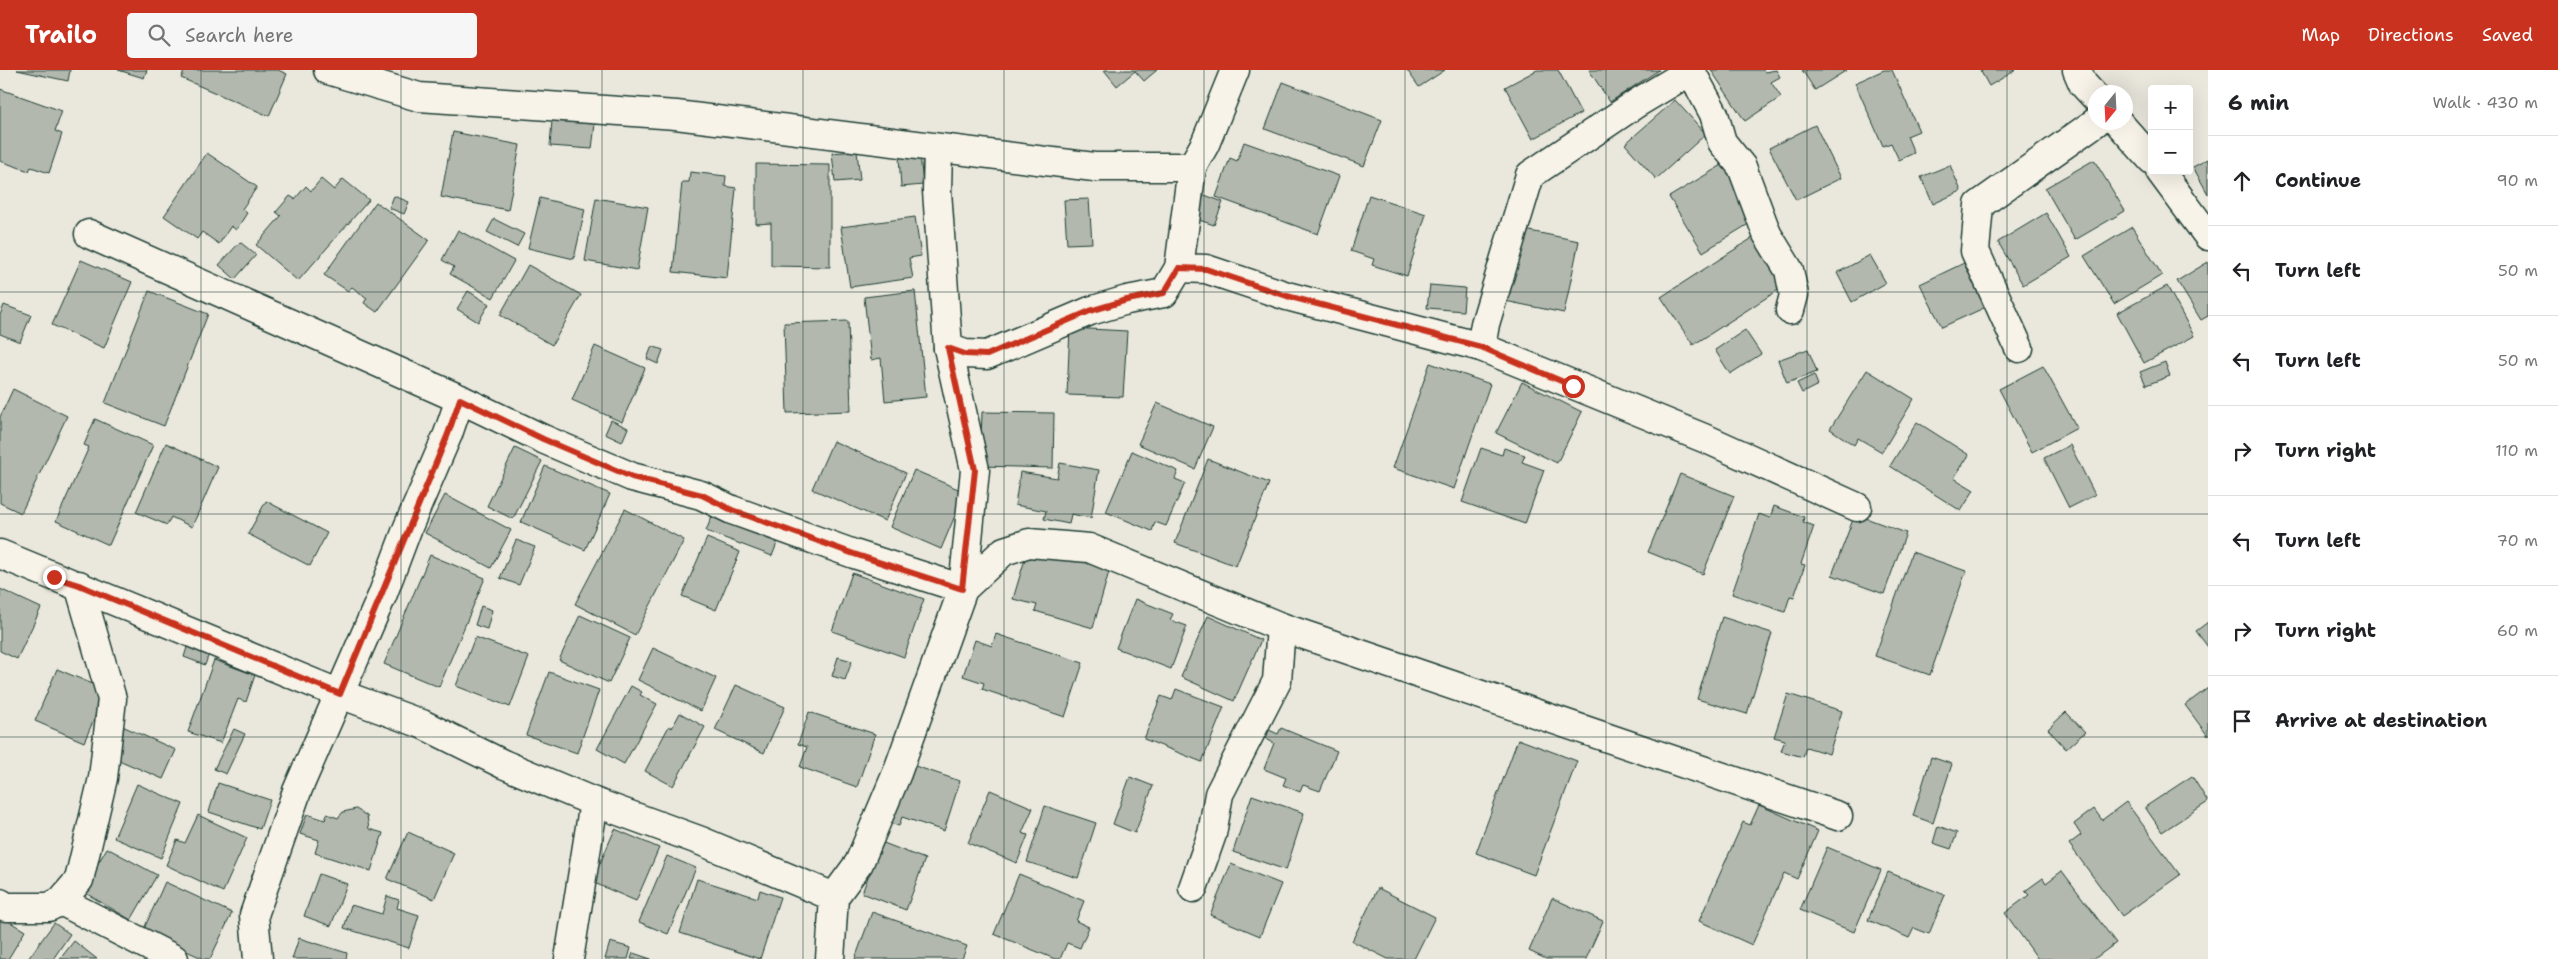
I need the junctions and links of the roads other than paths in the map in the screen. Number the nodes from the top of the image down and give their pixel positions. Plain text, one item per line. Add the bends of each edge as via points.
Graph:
1 (328, 70) edge
2 (1235, 70) edge
3 (2076, 70) edge
4 (2088, 89) edge
5 (2088, 128) edge
6 (2125, 130) edge
7 (938, 149) junction
8 (2148, 156) edge
9 (1192, 167) junction
10 (2163, 175) edge
11 (89, 234) dead end
12 (2208, 236) edge
13 (1179, 268) junction
14 (1790, 310) dead end
15 (1481, 347) junction
16 (948, 348) junction
17 (2019, 348) dead end
18 (460, 399) junction
19 (1856, 506) dead end
20 (0, 554) edge
21 (79, 585) junction
22 (962, 589) junction
23 (1281, 627) junction
24 (340, 694) junction
25 (594, 802) junction
26 (1838, 816) dead end
27 (1193, 888) dead end
28 (834, 897) junction
29 (61, 901) junction
30 (0, 903) edge
31 (174, 959) edge
32 (258, 959) edge
33 (569, 959) edge
34 (830, 959) edge

1 - 7 street via 419,97 676,115
2 - 9 street via 1205,144
3 - 4 street
5 - 17 street via 1979,205 1975,251
6 - 8 street
7 - 9 street via 1094,167
7 - 16 street via 937,191
9 - 13 street
10 - 12 street
11 - 18 street
13 - 15 street via 1206,269 1287,296
13 - 16 street via 1164,293 1090,311 987,355 965,354
14 - 15 street via 1794,295 1789,270 1767,234 1742,166 1722,142 1714,114 1692,72 1637,102 1530,175
15 - 19 street via 1711,441
16 - 22 street via 975,470
18 - 22 street via 632,477 702,495 732,510
18 - 24 street
20 - 21 street
21 - 24 street
21 - 29 street via 112,699 103,778 79,880
22 - 23 street via 1004,551 1029,543 1089,548
22 - 28 street via 897,773 859,863
23 - 26 street
23 - 27 street via 1277,681 1219,794 1212,834
24 - 25 street via 422,724 503,764
24 - 32 street via 298,791 254,915
25 - 28 street via 701,840
25 - 33 street
28 - 34 street
29 - 30 street via 49,907 6,907
29 - 31 street

